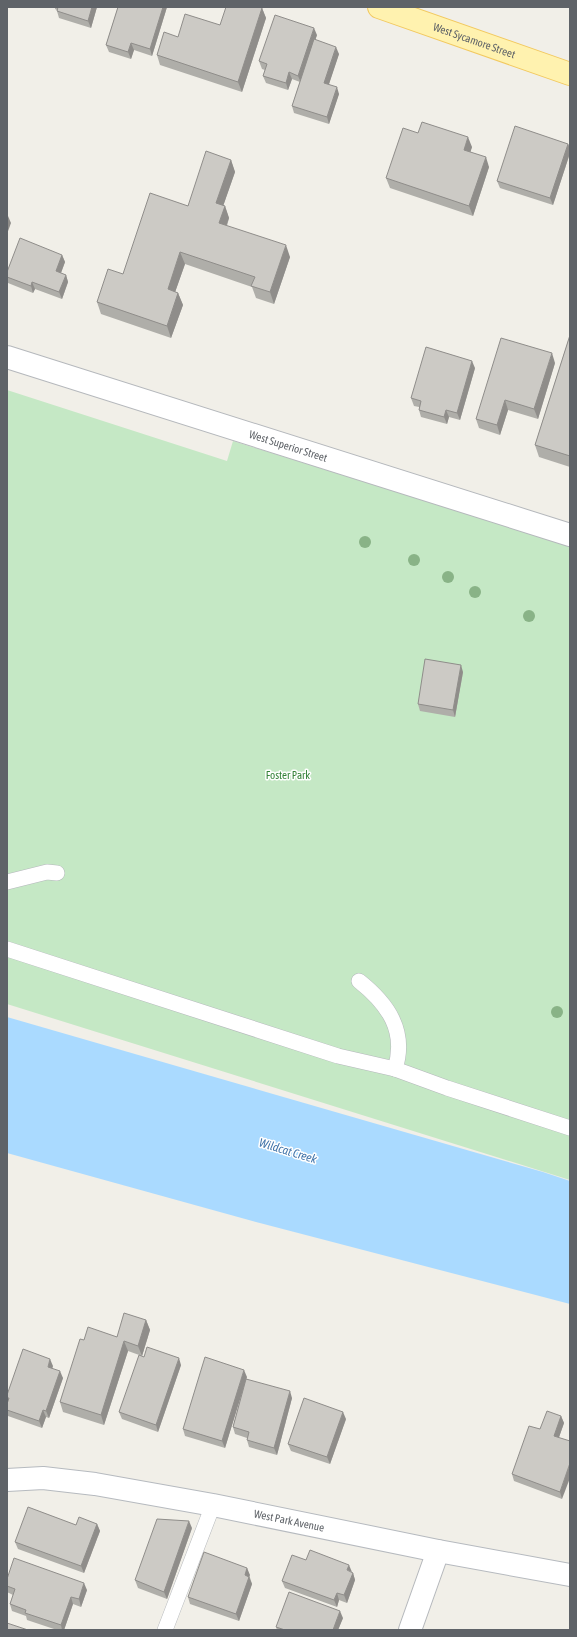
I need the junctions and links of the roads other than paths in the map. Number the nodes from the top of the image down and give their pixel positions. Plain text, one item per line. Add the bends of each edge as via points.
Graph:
1 (379, 7) edge
2 (570, 74) edge
3 (7, 357) edge
4 (570, 535) edge
5 (58, 873) dead end
6 (7, 882) edge
7 (7, 948) edge
8 (359, 981) dead end
9 (395, 1069) junction
10 (570, 1128) edge
11 (7, 1480) edge
12 (213, 1505) junction
13 (438, 1551) junction
14 (570, 1575) edge
15 (165, 1630) edge
16 (410, 1630) edge

1 - 2 main road, West Sycamore Street
3 - 4 street, West Superior Street
5 - 6 lane via 48,872
7 - 9 lane via 338,1056
8 - 9 lane via 373,992 394,1021 399,1038 399,1055
9 - 10 lane
11 - 12 street, West Park Avenue via 43,1478 95,1484
12 - 13 street, West Park Avenue
12 - 15 lane
13 - 14 street, West Park Avenue
13 - 16 street

